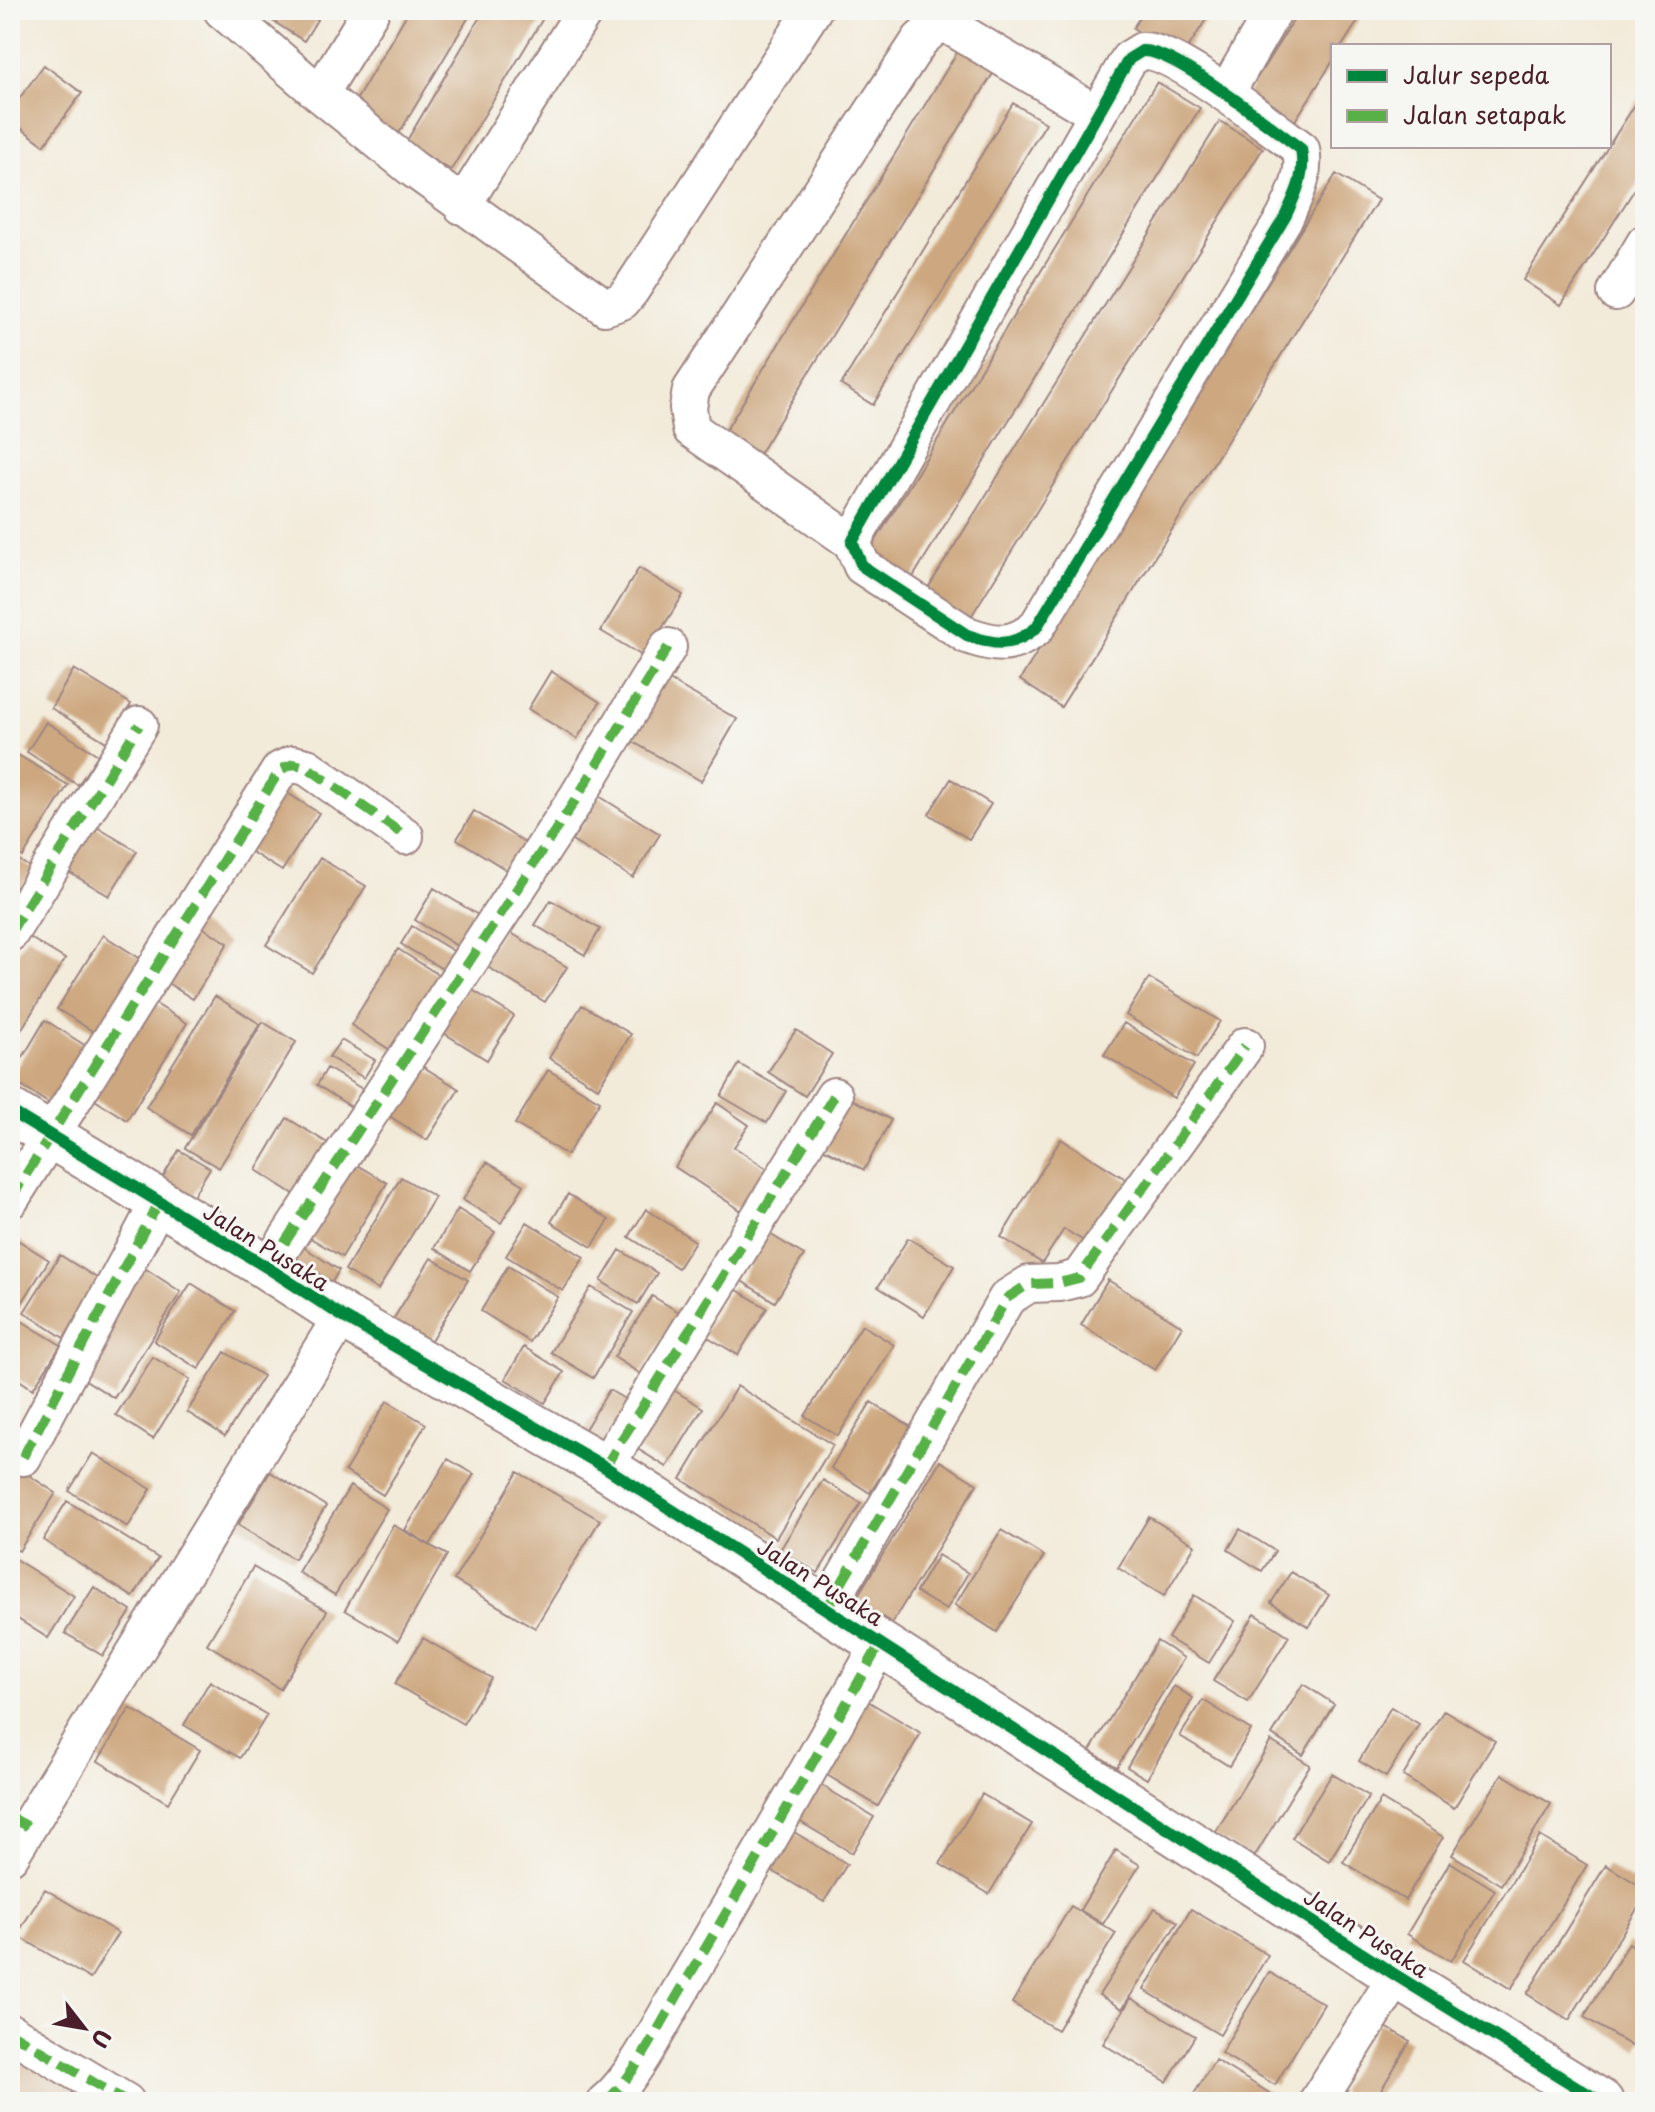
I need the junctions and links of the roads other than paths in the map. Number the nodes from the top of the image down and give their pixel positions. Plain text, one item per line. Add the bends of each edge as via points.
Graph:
1 (222, 10) edge
2 (371, 10) edge
3 (585, 10) edge
4 (813, 10) edge
5 (1274, 10) edge
6 (1226, 93) junction
7 (320, 94) junction
8 (1097, 114) junction
9 (462, 206) junction
10 (1645, 243) edge
11 (1616, 292) dead end
12 (852, 542) junction
13 (668, 647) dead end
14 (139, 725) dead end
15 (405, 836) dead end
16 (10, 933) edge
17 (1245, 1046) dead end
18 (834, 1096) dead end
19 (10, 1111) edge
20 (49, 1134) junction
21 (10, 1200) edge
22 (159, 1202) junction
23 (268, 1268) junction
24 (342, 1316) junction
25 (23, 1457) dead end
26 (605, 1467) junction
27 (826, 1610) junction
28 (881, 1642) junction
29 (16, 1833) edge
30 (1397, 1976) junction
31 (10, 2032) edge
32 (126, 2102) edge
33 (605, 2102) edge
34 (1317, 2102) edge
35 (1601, 2102) edge

1 - 7 street
2 - 7 street
3 - 9 street
4 - 9 street via 622,301 605,307
5 - 6 street
6 - 8 street via 1157,51 1142,51 1129,59
6 - 12 street via 1301,149 1301,182 1285,217 1036,628 1002,644 967,635 862,566
7 - 9 street
8 - 12 street
8 - 12 street via 948,25 938,24 920,40 691,390 691,429
10 - 11 street
13 - 23 street via 576,799
14 - 16 street
15 - 20 street via 307,767 293,764 280,770
17 - 27 street via 1079,1278 1029,1284 1007,1298
18 - 26 street
19 - 20 street, Jalan Pusaka
20 - 21 street
20 - 22 street, Jalan Pusaka
22 - 23 street, Jalan Pusaka
22 - 25 street
23 - 24 street, Jalan Pusaka
24 - 26 street, Jalan Pusaka
24 - 29 street
26 - 27 street, Jalan Pusaka
27 - 28 street, Jalan Pusaka
28 - 30 street, Jalan Pusaka
28 - 33 street via 638,2060
30 - 34 street
30 - 35 street, Jalan Pusaka
31 - 32 street

